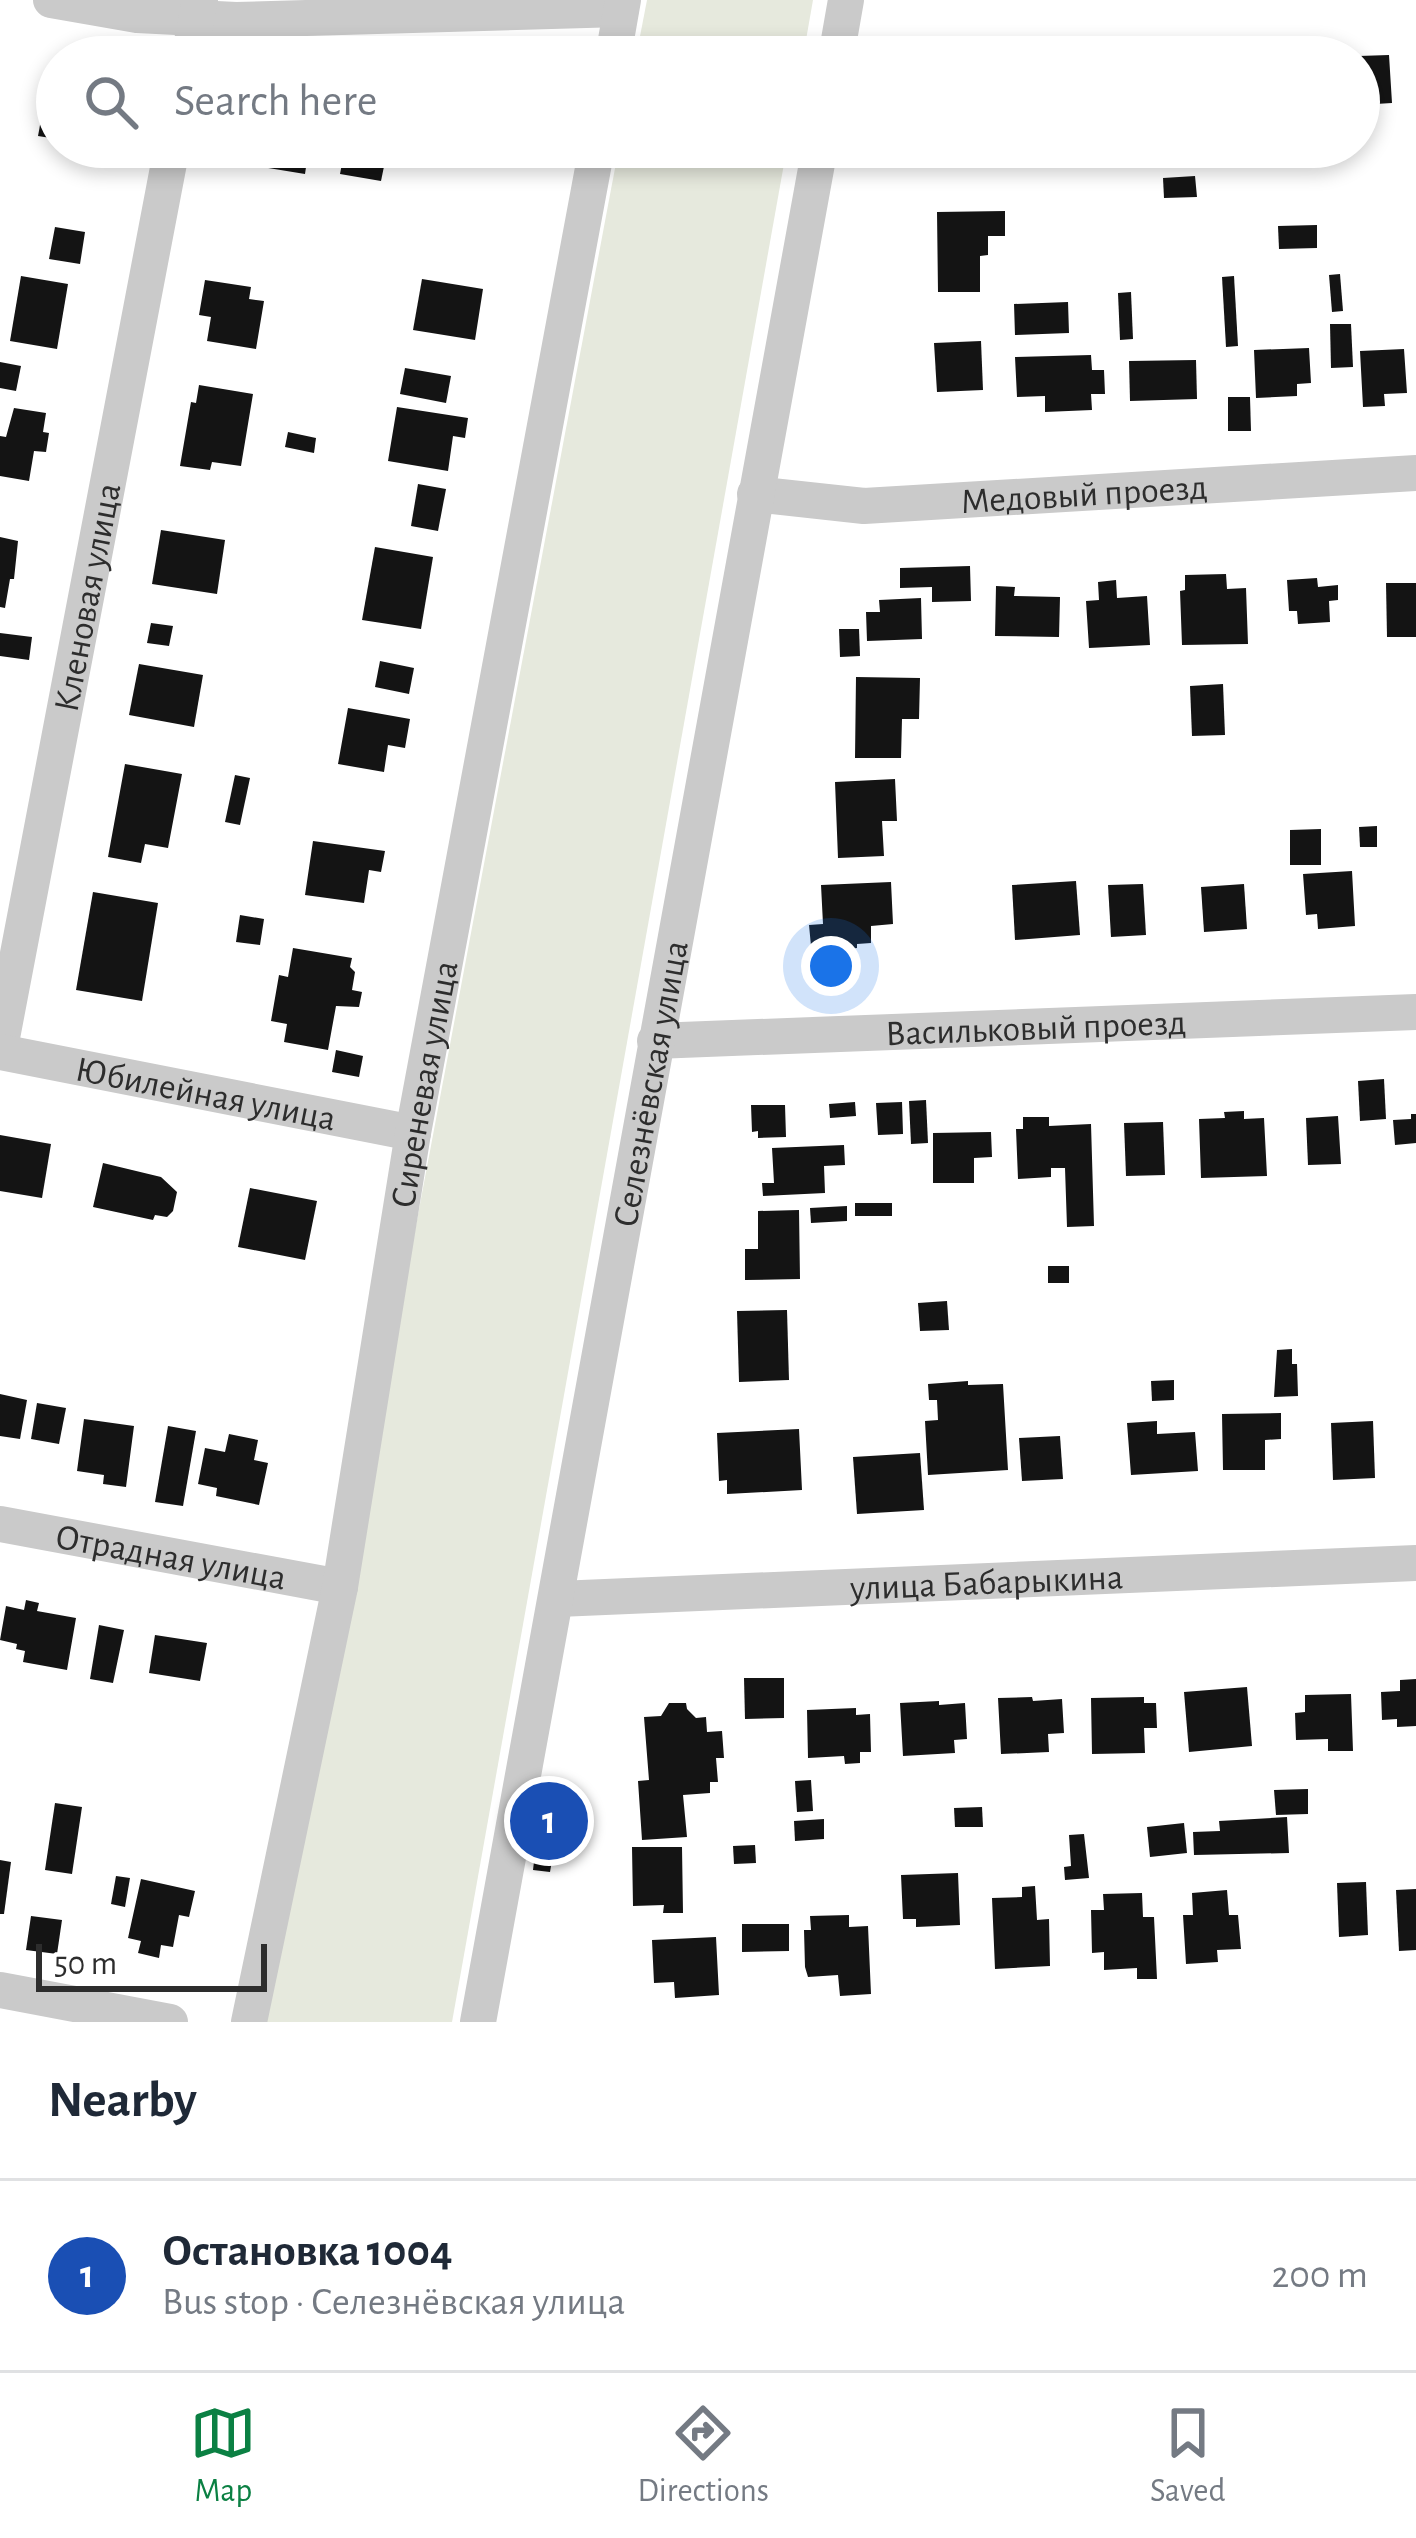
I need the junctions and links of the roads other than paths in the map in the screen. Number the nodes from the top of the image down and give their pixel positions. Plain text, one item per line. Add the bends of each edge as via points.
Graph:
1 (52, 0) edge
2 (846, 0) edge
3 (622, 5) edge
4 (198, 9) edge
5 (617, 36) edge
6 (840, 36) edge
7 (168, 168) edge
8 (593, 168) edge
9 (816, 168) edge
10 (1416, 473) edge
11 (755, 494) junction
12 (1416, 1012) edge
13 (655, 1041) junction
14 (0, 1050) edge
15 (413, 1132) junction
16 (0, 1524) edge
17 (1416, 1563) edge
18 (340, 1587) junction
19 (558, 1599) junction
20 (0, 1990) edge
21 (170, 2022) edge
22 (249, 2022) edge
23 (478, 2022) edge

1 - 4 street via 137,15
2 - 6 street
3 - 4 street
3 - 5 street
7 - 14 street, Кленовая улица
8 - 15 street, Сиреневая улица
9 - 11 street, Селезнёвская улица
10 - 11 street, Медовый проезд via 865,506
11 - 13 street, Селезнёвская улица
12 - 13 street, Васильковый проезд
13 - 19 street, Селезнёвская улица
14 - 15 street, Юбилейная улица
15 - 18 street, Сиреневая улица
16 - 18 street, Отрадная улица
17 - 19 street, улица Бабарыкина
18 - 22 street, Сиреневая улица
19 - 23 street, Селезнёвская улица
20 - 21 street

